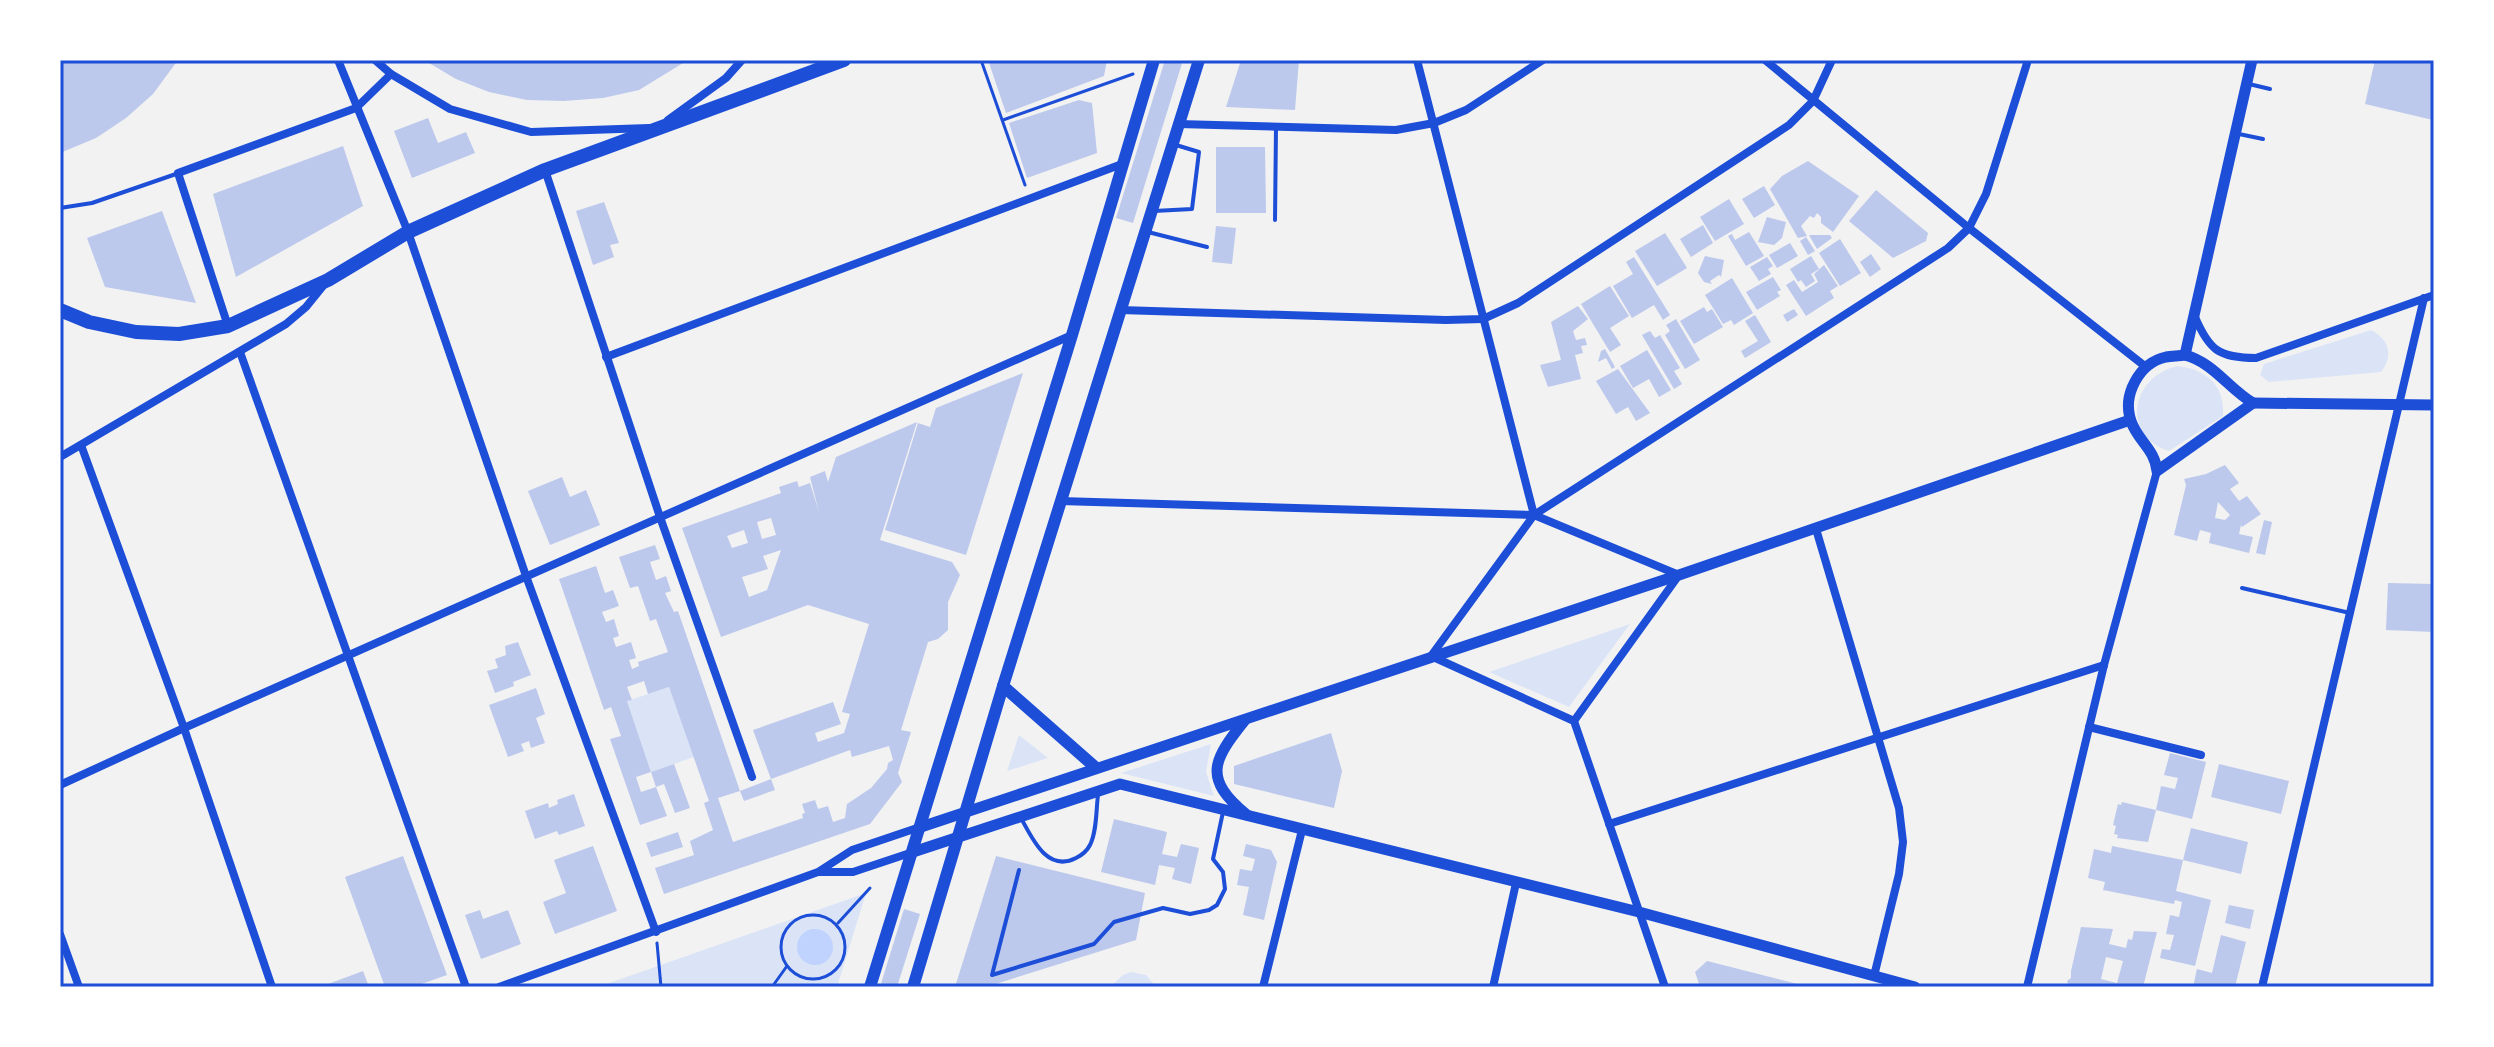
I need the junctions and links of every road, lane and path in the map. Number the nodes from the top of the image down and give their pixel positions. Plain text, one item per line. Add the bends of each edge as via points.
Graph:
1 (338, 60) edge
2 (375, 60) edge
3 (742, 60) edge
4 (844, 60) edge
5 (981, 60) edge
6 (1199, 60) edge
7 (1417, 60) edge
8 (1543, 60) edge
9 (1765, 60) edge
10 (1832, 60) edge
11 (2028, 60) edge
12 (2252, 60) edge
13 (1153, 64) edge
14 (391, 74) junction
15 (2247, 83) junction
16 (2270, 89) dead end
17 (1813, 101) junction
18 (356, 108) junction
19 (1003, 120) junction
20 (1434, 123) junction
21 (1178, 124) junction
22 (658, 127) junction
23 (1276, 127) junction
24 (2236, 134) junction
25 (2263, 139) dead end
26 (1173, 143) junction
27 (1122, 164) junction
28 (545, 170) junction
29 (178, 173) junction
30 (1029, 197) junction
31 (60, 208) edge
32 (1152, 211) junction
33 (1275, 220) dead end
34 (1969, 228) junction
35 (1145, 231) junction
36 (408, 232) junction
37 (1207, 247) dead end
38 (328, 280) junction
39 (2434, 295) edge
40 (2424, 298) junction
41 (60, 310) edge
42 (1120, 310) junction
43 (2195, 317) junction
44 (1483, 319) junction
45 (228, 326) junction
46 (1072, 335) junction
47 (240, 352) junction
48 (2185, 355) junction
49 (606, 357) junction
50 (2146, 367) junction
51 (2253, 403) junction
52 (2399, 404) junction
53 (2434, 405) edge
54 (2130, 420) junction
55 (81, 445) junction
56 (60, 457) edge
57 (2157, 471) junction
58 (1060, 501) junction
59 (1534, 515) junction
60 (660, 517) junction
61 (1816, 529) junction
62 (1679, 575) junction
63 (526, 576) junction
64 (2242, 588) dead end
65 (2350, 613) junction
66 (349, 655) junction
67 (1431, 656) junction
68 (2104, 665) junction
69 (1003, 686) junction
70 (1246, 720) junction
71 (1574, 721) junction
72 (2089, 727) junction
73 (184, 728) junction
74 (1877, 738) junction
75 (2201, 755) dead end
76 (1095, 767) junction
77 (752, 777) dead end
78 (60, 785) edge
79 (1098, 790) junction
80 (1224, 810) junction
81 (967, 811) junction
82 (1020, 816) junction
83 (1250, 818) junction
84 (1609, 824) junction
85 (921, 827) junction
86 (1302, 830) junction
87 (960, 836) junction
88 (913, 852) junction
89 (1019, 870) dead end
90 (818, 872) junction
91 (1516, 883) junction
92 (870, 888) dead end
93 (1639, 912) junction
94 (836, 925) junction
95 (656, 932) junction
96 (60, 934) edge
97 (787, 966) junction
98 (1874, 976) junction
99 (79, 987) edge
100 (272, 987) edge
101 (466, 987) edge
102 (499, 987) edge
103 (661, 987) edge
104 (772, 987) edge
105 (870, 987) edge
106 (913, 987) edge
107 (1263, 987) edge
108 (1493, 987) edge
109 (1665, 987) edge
110 (1915, 987) edge
111 (2027, 987) edge
112 (2262, 987) edge

1 - 18 street
2 - 14 street
3 - 22 street via 726,78
4 - 22 main road
5 - 19 path
6 - 21 main road
7 - 20 street
8 - 20 street via 1466,110
9 - 17 street
10 - 17 street
11 - 34 street via 1986,194
12 - 15 street
13 - 19 path
13 - 27 main road
14 - 18 street
14 - 22 street via 450,109 531,132
15 - 16 lane
15 - 24 street
17 - 34 street
17 - 44 street via 1789,125 1518,303
18 - 29 street
18 - 36 street
19 - 30 path
20 - 23 street via 1396,130
20 - 44 street
21 - 23 street
21 - 26 main road
22 - 28 main road
23 - 33 lane
24 - 25 lane
24 - 43 street
26 - 32 main road
26 - 32 lane via 1199,152 1192,209
27 - 30 street
27 - 46 main road
28 - 36 main road
28 - 49 street
29 - 31 lane via 92,203
29 - 45 street
30 - 49 street
32 - 35 main road
34 - 50 street
34 - 59 street via 1948,248
35 - 37 lane
35 - 42 main road
36 - 38 main road
36 - 63 street
38 - 45 main road
38 - 47 street via 286,324
39 - 40 street
40 - 43 street via 2256,358 2216,351
40 - 52 street
41 - 45 main road via 136,332 179,334
42 - 44 street
42 - 58 main road
43 - 48 street
44 - 59 street
46 - 60 street
46 - 85 main road
47 - 55 street
47 - 66 street
48 - 50 street
48 - 51 street via 2212,367
49 - 60 street
50 - 54 street via 2128,402
51 - 52 street
51 - 57 street
52 - 53 street
52 - 65 street
54 - 57 street via 2154,455
54 - 61 street
55 - 56 street
55 - 73 street
57 - 68 street
58 - 59 street
58 - 69 main road
59 - 62 street
59 - 67 street
60 - 63 street
60 - 77 street
61 - 62 street
61 - 74 street
62 - 67 street
62 - 71 street
63 - 66 street
63 - 95 street
64 - 65 lane
65 - 112 street
66 - 73 street
66 - 101 street
67 - 70 street
67 - 71 street
68 - 72 street
68 - 74 street
69 - 76 main road
69 - 81 main road
70 - 76 street
70 - 83 street via 1217,763 1223,793
71 - 84 street
72 - 75 street
72 - 111 street
73 - 78 street
73 - 100 street
74 - 84 street
74 - 98 street via 1899,808 1903,842
76 - 81 street
79 - 80 street via 1120,784
79 - 82 street
79 - 82 lane via 1091,844 1070,861 1045,855
80 - 83 street
80 - 89 lane via 1213,859 1225,881 1217,905 1200,914 1163,908 1114,922 1094,944 992,975
81 - 85 street
81 - 87 main road
82 - 87 street
83 - 86 street
84 - 93 street
85 - 88 main road
85 - 90 street via 852,850
86 - 91 street
86 - 107 street
87 - 88 street
87 - 106 main road
88 - 90 street via 853,872
88 - 105 main road
90 - 95 street
91 - 93 street
91 - 108 street
92 - 94 path
93 - 98 street
93 - 109 street
94 - 97 path via 810,915 792,923 781,948
94 - 97 path via 846,951 831,975 812,980
95 - 102 street
95 - 103 path
96 - 99 street
97 - 104 path
98 - 110 street

